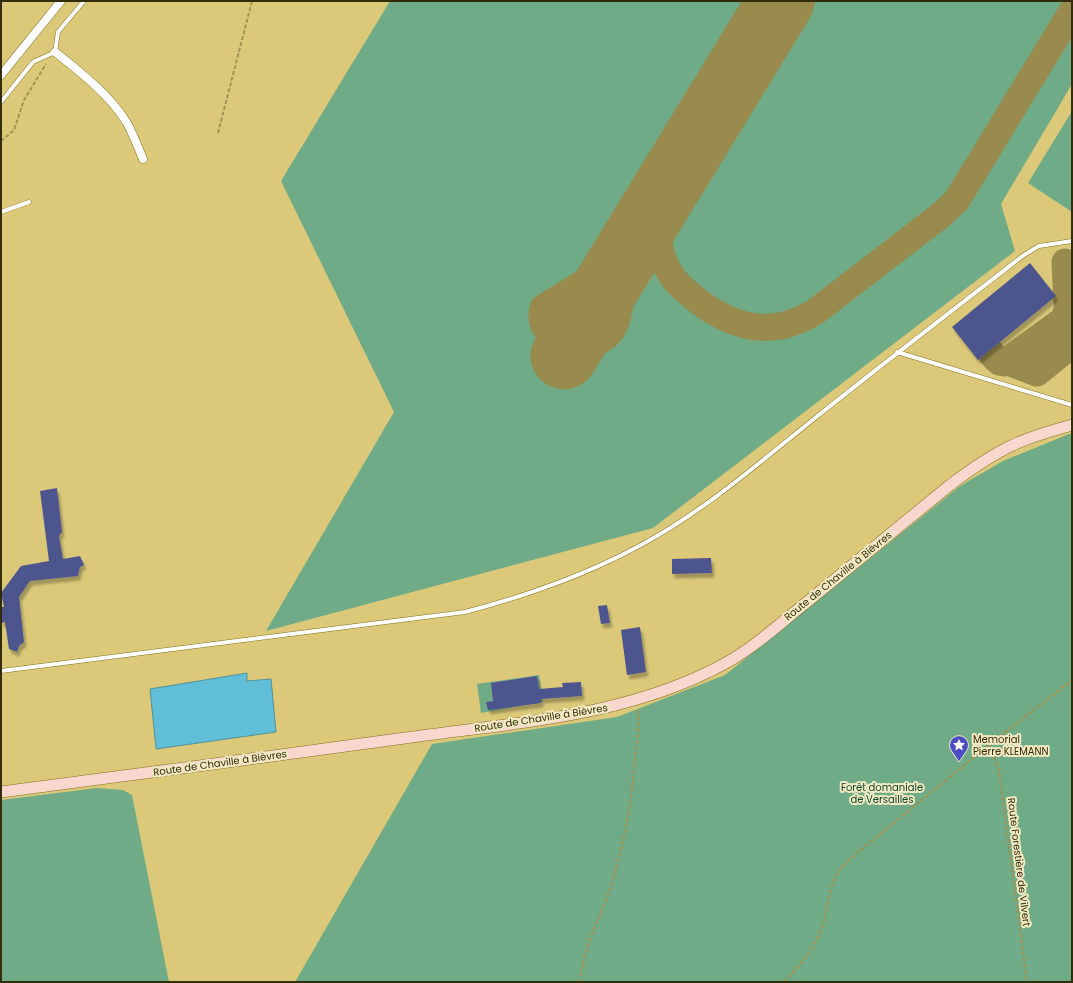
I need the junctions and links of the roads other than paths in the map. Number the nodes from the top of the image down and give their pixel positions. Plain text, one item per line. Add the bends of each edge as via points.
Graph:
1 (61, 1) edge
2 (84, 1) edge
3 (55, 52) junction
4 (1, 75) edge
5 (1, 102) edge
6 (143, 159) dead end
7 (29, 202) dead end
8 (1, 212) edge
9 (1072, 241) edge
10 (897, 352) junction
11 (1072, 405) edge
12 (1072, 425) edge
13 (1, 671) edge
14 (1, 792) edge

1 - 4 street
2 - 3 lane via 58,32
3 - 5 lane via 33,62
3 - 6 street via 109,100 126,122
7 - 8 lane
9 - 10 lane via 1039,246 1024,254
10 - 11 lane
10 - 13 lane via 705,505 642,545 585,573 506,601 465,612
12 - 14 main road, Route de Chaville à Bièvres via 1012,445 973,468 741,654 696,678 634,700 585,713

